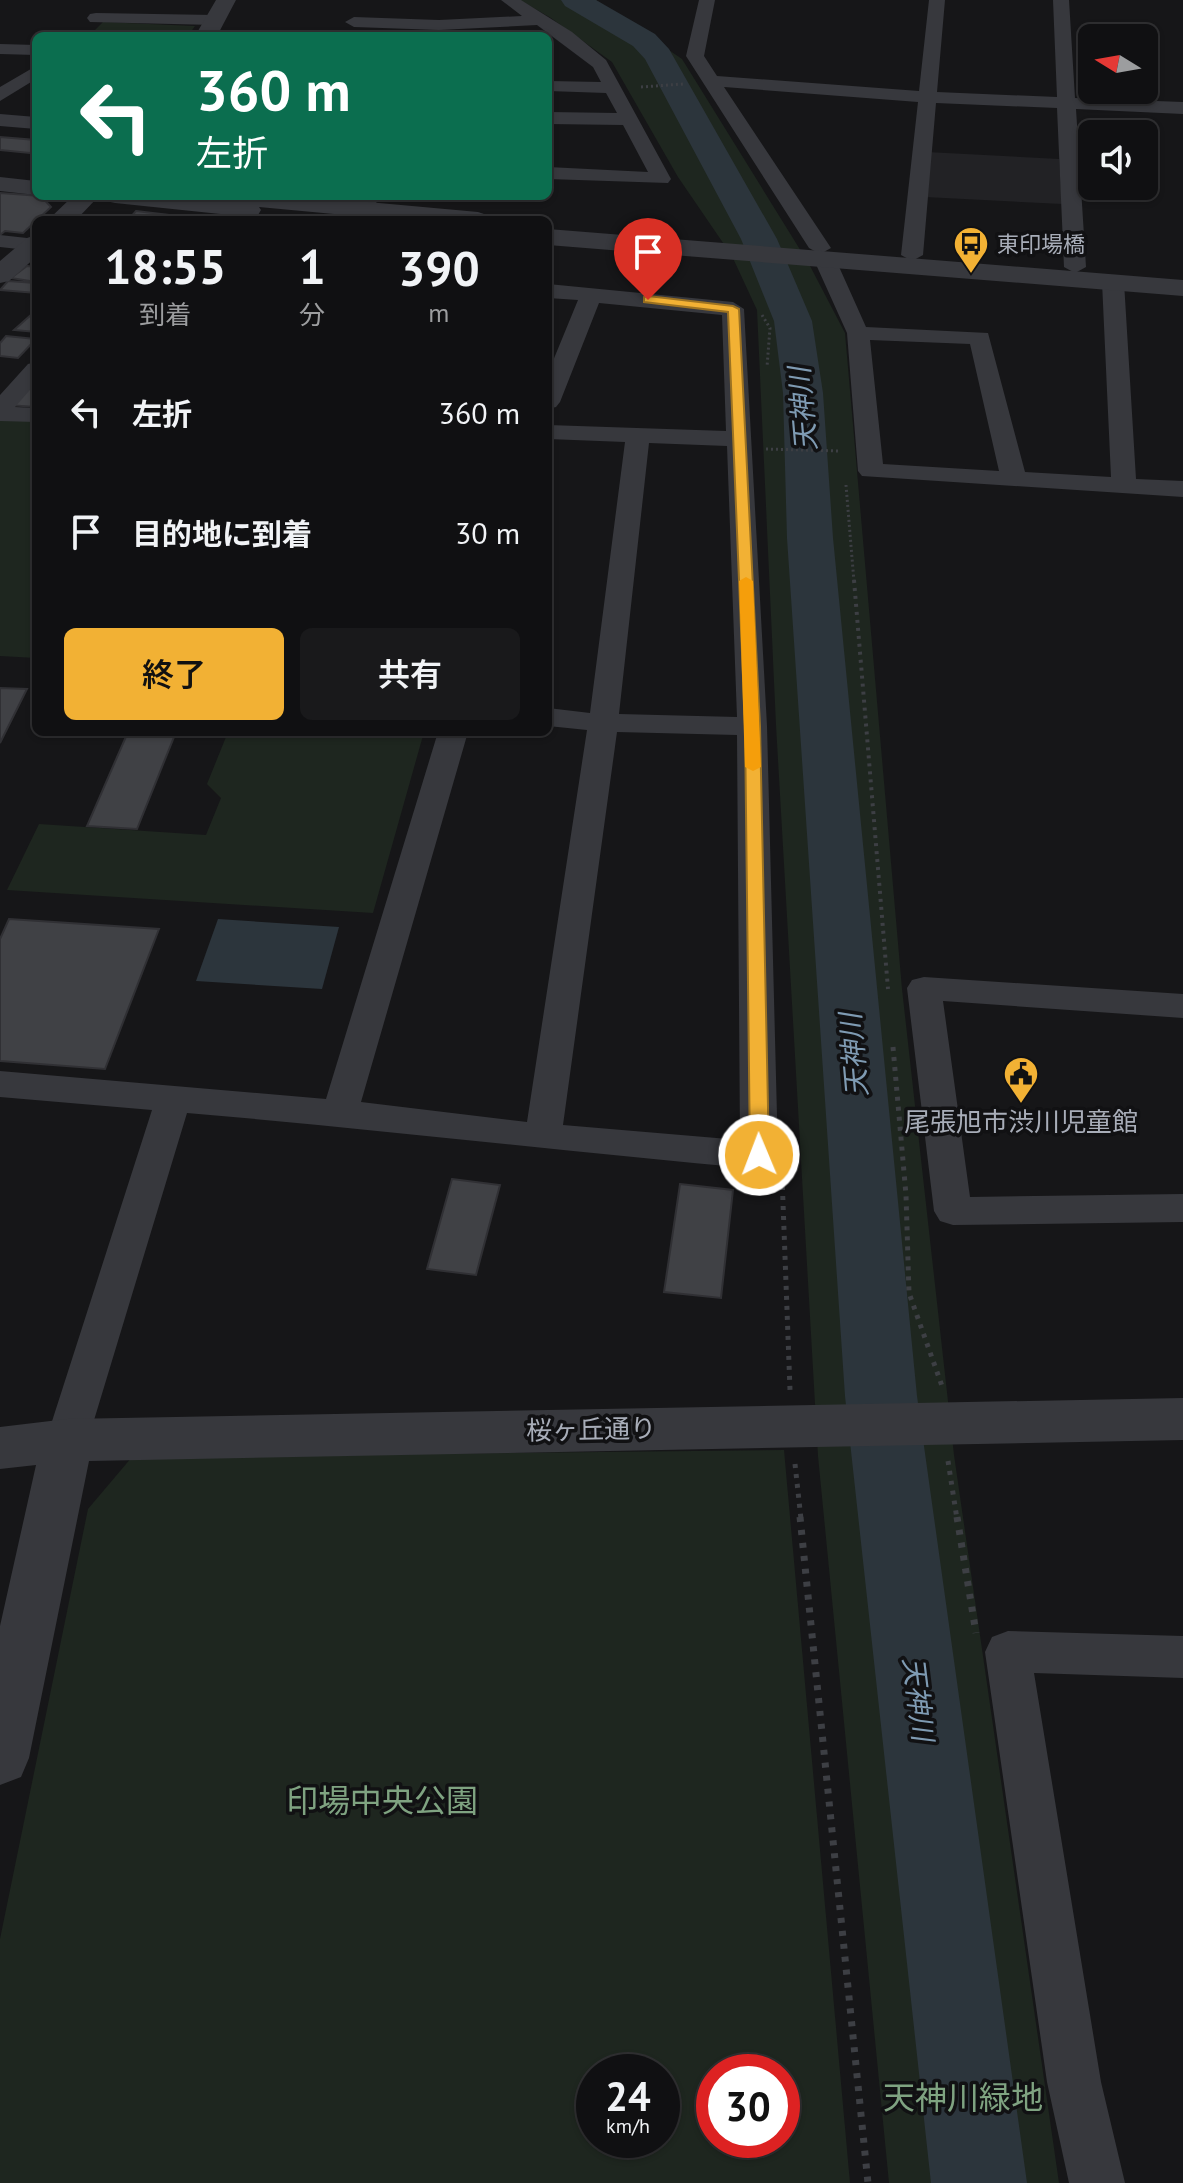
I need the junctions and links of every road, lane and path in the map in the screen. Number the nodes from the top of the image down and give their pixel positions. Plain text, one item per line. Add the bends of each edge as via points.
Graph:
1 (110, 0) edge
2 (226, 0) edge
3 (366, 0) edge
4 (509, 0) edge
5 (707, 0) edge
6 (937, 0) edge
7 (1061, 0) edge
8 (539, 20) junction
9 (210, 28) edge
10 (350, 29) edge
11 (437, 30) edge
12 (0, 49) edge
13 (32, 50) edge
14 (32, 74) edge
15 (713, 81) junction
16 (692, 84) dead end
17 (552, 86) edge
18 (623, 88) junction
19 (0, 95) edge
20 (925, 97) junction
21 (1066, 105) junction
22 (1183, 108) edge
23 (552, 118) edge
24 (630, 119) junction
25 (0, 120) edge
26 (32, 123) edge
27 (552, 173) edge
28 (0, 174) edge
29 (32, 177) edge
30 (0, 184) edge
31 (32, 188) edge
32 (83, 200) edge
33 (191, 200) edge
34 (265, 200) edge
35 (363, 209) edge
36 (65, 216) edge
37 (436, 216) edge
38 (552, 226) edge
39 (552, 237) edge
40 (0, 241) edge
41 (32, 244) edge
42 (729, 246) junction
43 (32, 247) edge
44 (809, 253) junction
45 (912, 255) junction
46 (1075, 267) junction
47 (0, 275) edge
48 (1183, 275) edge
49 (1113, 282) junction
50 (1183, 288) edge
51 (552, 291) edge
52 (592, 293) junction
53 (858, 333) junction
54 (32, 374) edge
55 (552, 392) edge
56 (0, 412) edge
57 (32, 415) edge
58 (552, 432) edge
59 (638, 436) junction
60 (842, 440) dead end
61 (751, 444) junction
62 (843, 451) junction
63 (844, 464) dead end
64 (846, 478) dead end
65 (1014, 480) junction
66 (1124, 486) junction
67 (1183, 489) edge
68 (552, 717) edge
69 (603, 723) junction
70 (752, 726) junction
71 (452, 736) edge
72 (890, 1004) dead end
73 (1183, 1006) edge
74 (892, 1036) dead end
75 (0, 1084) edge
76 (173, 1100) junction
77 (340, 1113) junction
78 (543, 1137) junction
79 (1183, 1208) edge
80 (1183, 1419) edge
81 (955, 1422) junction
82 (791, 1425) junction
83 (67, 1440) junction
84 (0, 1448) edge
85 (1183, 1657) edge
86 (0, 1758) edge
87 (868, 2183) edge
88 (1097, 2183) edge

1 - 9 street via 92,22
2 - 9 street
3 - 10 street
4 - 8 street
5 - 15 street via 695,56
6 - 20 street
7 - 21 street
8 - 11 street
8 - 18 street via 566,36
10 - 11 street
12 - 13 street
14 - 19 street
15 - 20 street
15 - 44 street
16 - 18 path
17 - 18 street
18 - 24 street
20 - 21 street
20 - 45 street
21 - 22 street
21 - 46 street
23 - 24 street
24 - 27 street via 661,179
25 - 26 street
28 - 29 street
30 - 31 street
32 - 36 street
33 - 35 street
34 - 35 street
35 - 37 street
38 - 42 street
39 - 42 street
40 - 41 street
42 - 44 street
43 - 47 street
44 - 45 street
44 - 49 street
44 - 53 street
45 - 46 street
46 - 48 street
49 - 50 street
49 - 66 street
51 - 52 street
52 - 55 street
52 - 61 street via 733,309
53 - 65 street via 980,338
53 - 65 street via 871,471
54 - 56 street
56 - 57 street
58 - 59 street
59 - 61 street
59 - 69 street
60 - 62 path
61 - 62 path
61 - 70 street
62 - 63 path
64 - 72 path
65 - 66 street
66 - 67 street
68 - 69 street
69 - 70 street
69 - 78 street
70 - 78 street via 759,1155
71 - 77 street
73 - 79 street via 924,988 953,1211
74 - 81 path via 909,1293
75 - 76 street
76 - 77 street
76 - 83 street
77 - 78 street
80 - 81 street, 桜ヶ丘通り
81 - 82 street, 桜ヶ丘通り
82 - 83 street, 桜ヶ丘通り
82 - 87 path
83 - 84 street, 桜ヶ丘通り
83 - 86 street
85 - 88 street via 1008,1652 1074,2082

